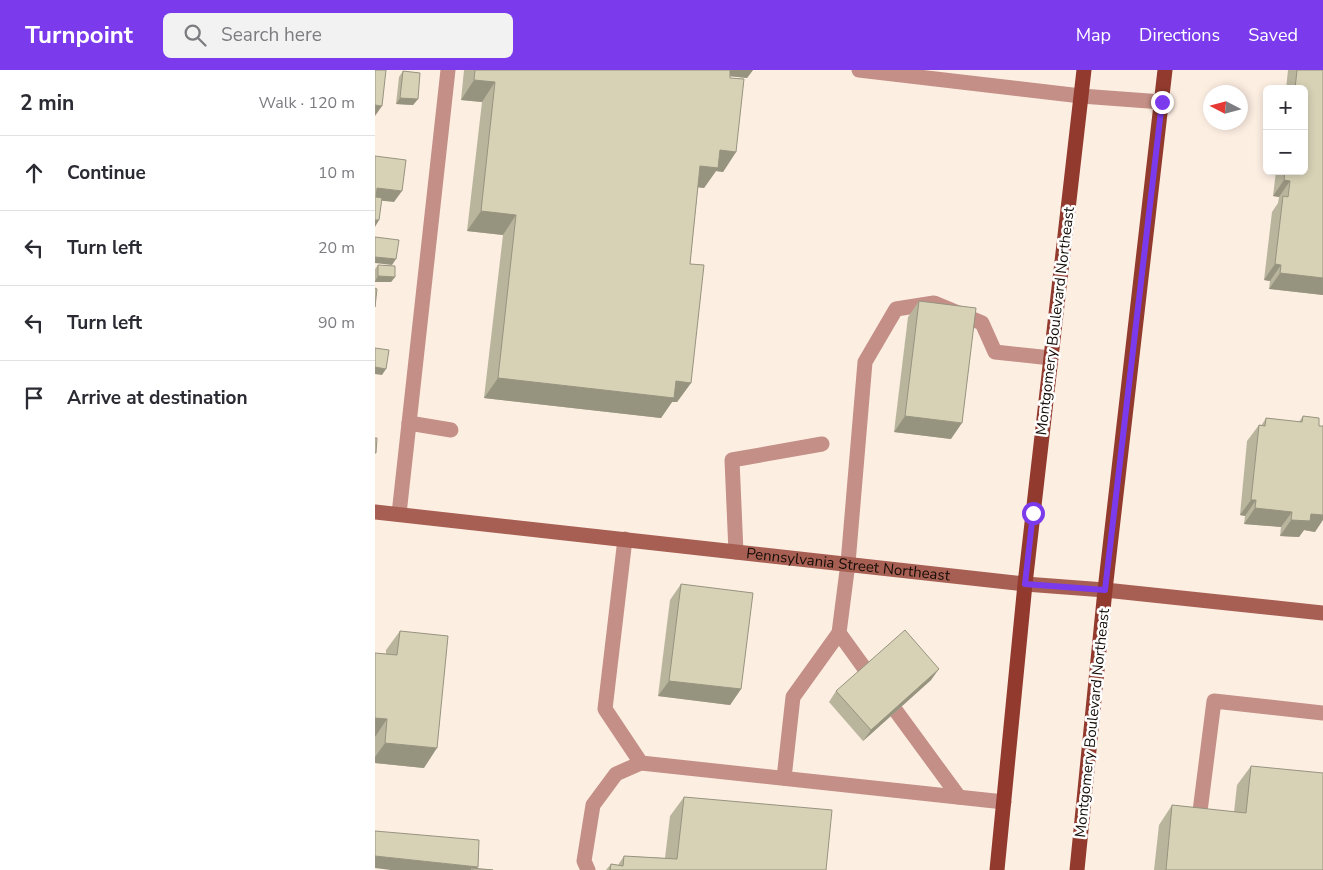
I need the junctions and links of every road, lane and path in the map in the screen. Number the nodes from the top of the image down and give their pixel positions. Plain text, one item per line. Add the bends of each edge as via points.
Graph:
1 (448, 70) edge
2 (859, 70) edge
3 (1084, 70) edge
4 (1165, 70) edge
5 (1081, 96) junction
6 (1162, 102) junction
7 (1051, 358) junction
8 (409, 423) junction
9 (451, 430) dead end
10 (822, 444) dead end
11 (375, 512) edge
12 (399, 514) junction
13 (625, 539) junction
14 (736, 552) junction
15 (848, 563) junction
16 (1025, 584) junction
17 (1105, 590) junction
18 (1323, 613) edge
19 (839, 633) junction
20 (865, 669) edge
21 (896, 711) edge
22 (1323, 712) edge
23 (641, 763) junction
24 (784, 778) junction
25 (959, 797) junction
26 (1003, 802) junction
27 (1198, 829) edge
28 (585, 867) edge
29 (997, 870) edge
30 (1077, 870) edge

1 - 8 lane
2 - 5 lane
3 - 5 main road, Montgomery Boulevard Northeast
4 - 6 main road, Montgomery Boulevard Northeast
5 - 6 lane
5 - 7 main road, Montgomery Boulevard Northeast
6 - 17 main road, Montgomery Boulevard Northeast
7 - 15 lane via 995,352 982,323 934,303 896,309 865,362
7 - 16 main road, Montgomery Boulevard Northeast
8 - 9 lane
8 - 12 lane
10 - 14 lane via 732,460
11 - 12 street, Pennsylvania Street Northeast
12 - 13 street, Pennsylvania Street Northeast
13 - 14 street, Pennsylvania Street Northeast
13 - 23 lane via 605,709
14 - 15 street, Pennsylvania Street Northeast
15 - 16 street, Pennsylvania Street Northeast
15 - 19 lane
16 - 17 street, Pennsylvania Street Northeast
16 - 26 main road, Montgomery Boulevard Northeast
17 - 18 street, Pennsylvania Street Northeast
17 - 30 main road, Montgomery Boulevard Northeast
19 - 20 lane
19 - 24 lane via 793,697
21 - 25 lane
22 - 27 lane via 1214,701
23 - 24 lane
23 - 28 lane via 616,774 593,806
24 - 25 lane
25 - 26 lane
26 - 29 main road, Montgomery Boulevard Northeast

